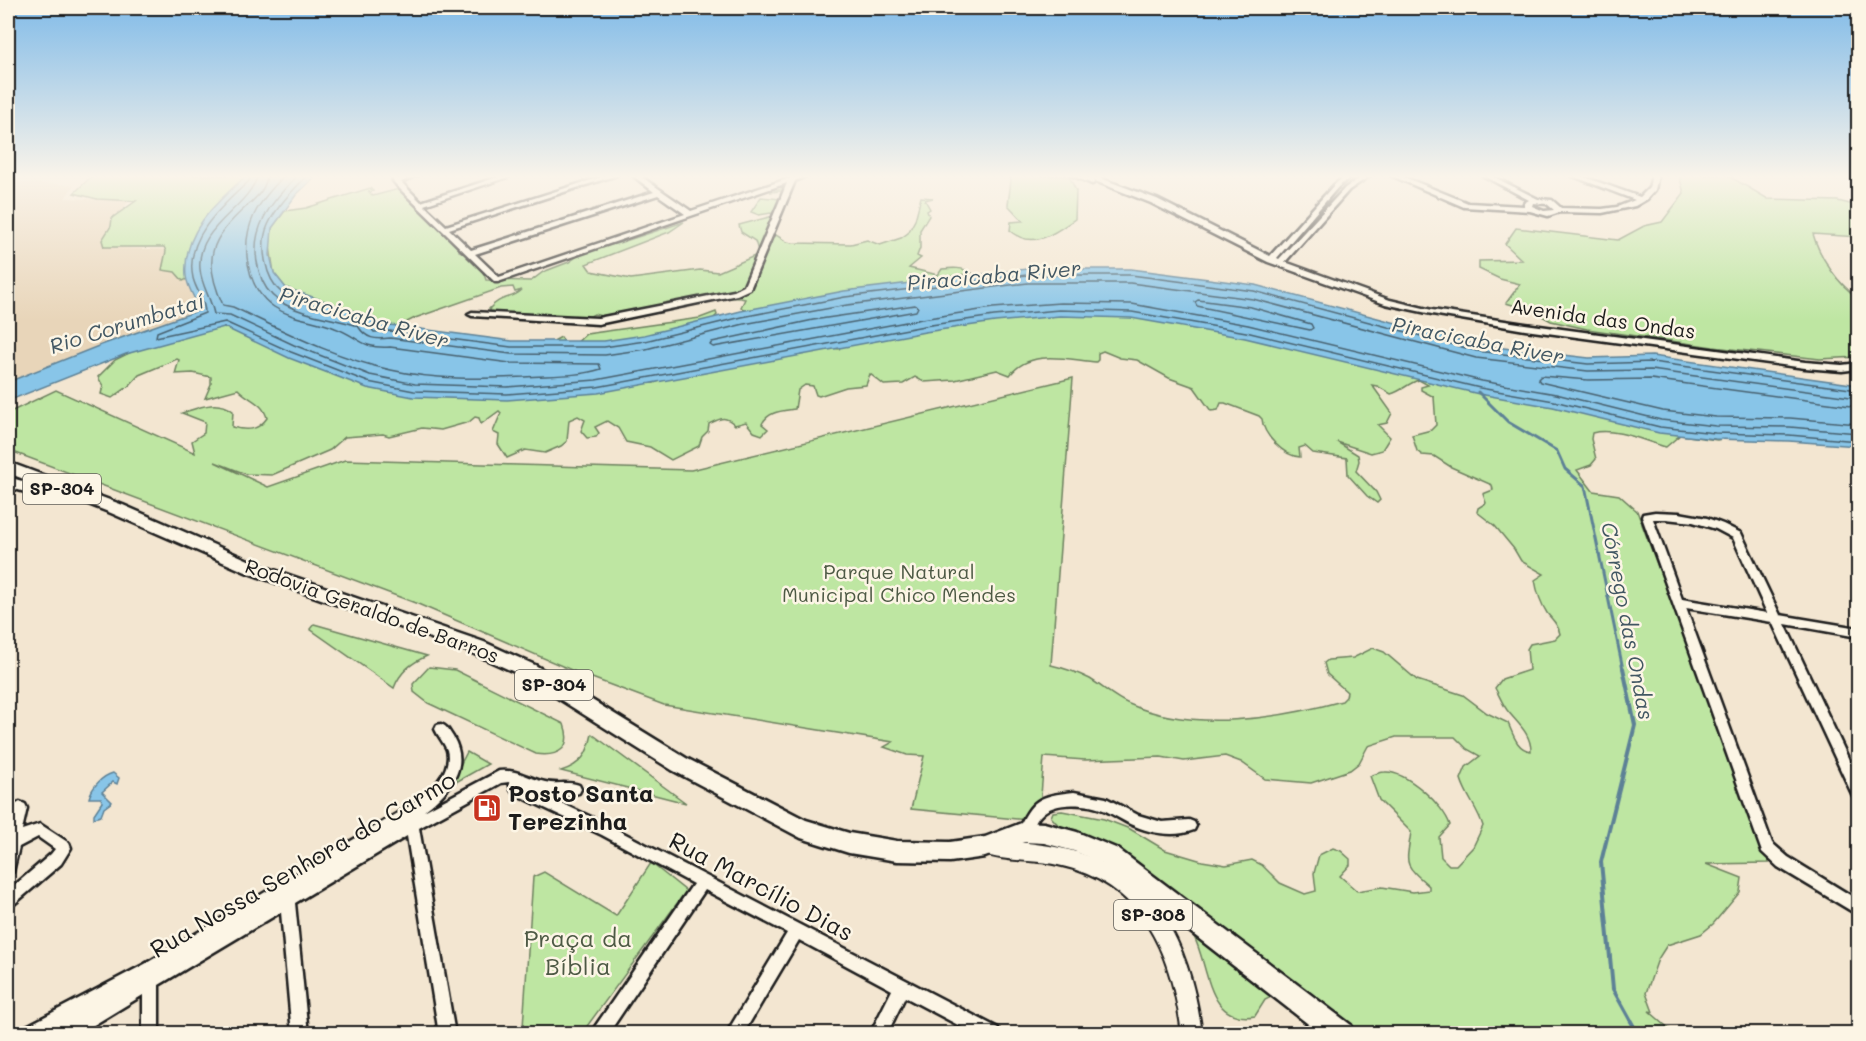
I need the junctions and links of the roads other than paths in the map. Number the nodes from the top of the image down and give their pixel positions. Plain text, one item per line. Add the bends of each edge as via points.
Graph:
1 (441, 224) edge
2 (451, 224) edge
3 (452, 224) edge
4 (562, 224) edge
5 (662, 224) edge
6 (774, 224) edge
7 (1187, 224) edge
8 (1198, 224) edge
9 (1304, 224) edge
10 (1316, 224) edge
11 (444, 226) junction
12 (470, 253) junction
13 (1270, 260) junction
14 (1280, 263) junction
15 (1347, 287) junction
16 (472, 314) dead end
17 (1858, 366) edge
18 (8, 467) edge
19 (8, 482) edge
20 (117, 509) junction
21 (1677, 602) junction
22 (1774, 618) junction
23 (1858, 632) edge
24 (441, 729) dead end
25 (518, 778) junction
26 (574, 789) dead end
27 (1858, 792) edge
28 (8, 817) edge
29 (411, 820) junction
30 (1189, 826) dead end
31 (1024, 832) junction
32 (11, 844) edge
33 (985, 847) junction
34 (8, 867) edge
35 (702, 882) junction
36 (8, 900) edge
37 (287, 900) junction
38 (1858, 908) edge
39 (796, 932) junction
40 (151, 974) junction
41 (903, 987) junction
42 (1192, 1026) edge
43 (29, 1034) edge
44 (63, 1034) edge
45 (151, 1034) edge
46 (300, 1034) edge
47 (447, 1034) edge
48 (598, 1034) edge
49 (734, 1034) edge
50 (878, 1034) edge
51 (992, 1034) edge
52 (1342, 1034) edge

1 - 11 street
2 - 11 street
3 - 11 street
4 - 12 street
5 - 12 street via 498,280
6 - 16 street via 747,287 737,293 598,321
7 - 15 street, Avenida das Ondas via 1251,256
8 - 13 street, Avenida das Ondas
9 - 13 street
10 - 14 street
11 - 12 street
13 - 14 street, Avenida das Ondas
14 - 15 street, Avenida das Ondas
15 - 17 street, Avenida das Ondas via 1406,306 1525,327 1805,365
18 - 20 highway, Rodovia Geraldo de Barros / SP-304
19 - 20 highway, Rodovia Geraldo de Barros / SP-304
20 - 33 highway, Rodovia Geraldo de Barros / SP-304 via 254,569 477,647 528,670 679,764 801,828 849,843 897,851 950,852
21 - 22 street
21 - 22 street via 1646,519 1650,515 1724,526 1737,536
21 - 38 street via 1771,852
22 - 23 street
22 - 27 street
24 - 29 street, Rua Nossa Senhora do Carmo via 452,749 452,765 441,787
25 - 26 street, Rua Nossa Senhora do Carmo via 547,789
25 - 29 street, Rua Nossa Senhora do Carmo via 499,777
25 - 35 street, Rua Marcílio Dias via 516,786 520,790
28 - 32 street via 20,808
29 - 37 street, Rua Nossa Senhora do Carmo
29 - 40 street, Rua Nossa Senhora do Carmo
29 - 47 street
30 - 31 street via 1162,828 1135,820 1106,804 1074,798 1048,801 1034,812
31 - 33 highway, Rodovia Geraldo de Barros
31 - 52 highway via 1077,842 1110,856
32 - 34 street
32 - 36 street via 40,830 64,848
33 - 42 main road, SP-308 via 1082,864 1135,896 1168,937 1184,979
35 - 39 street, Rua Marcílio Dias
35 - 48 street
37 - 40 street, Rua Nossa Senhora do Carmo
37 - 46 street
39 - 41 street, Rua Marcílio Dias
39 - 49 street
40 - 43 street, Rua Nossa Senhora do Carmo
40 - 44 street, Rua Nossa Senhora do Carmo
40 - 45 street
41 - 50 street
41 - 51 street, Rua Marcílio Dias

